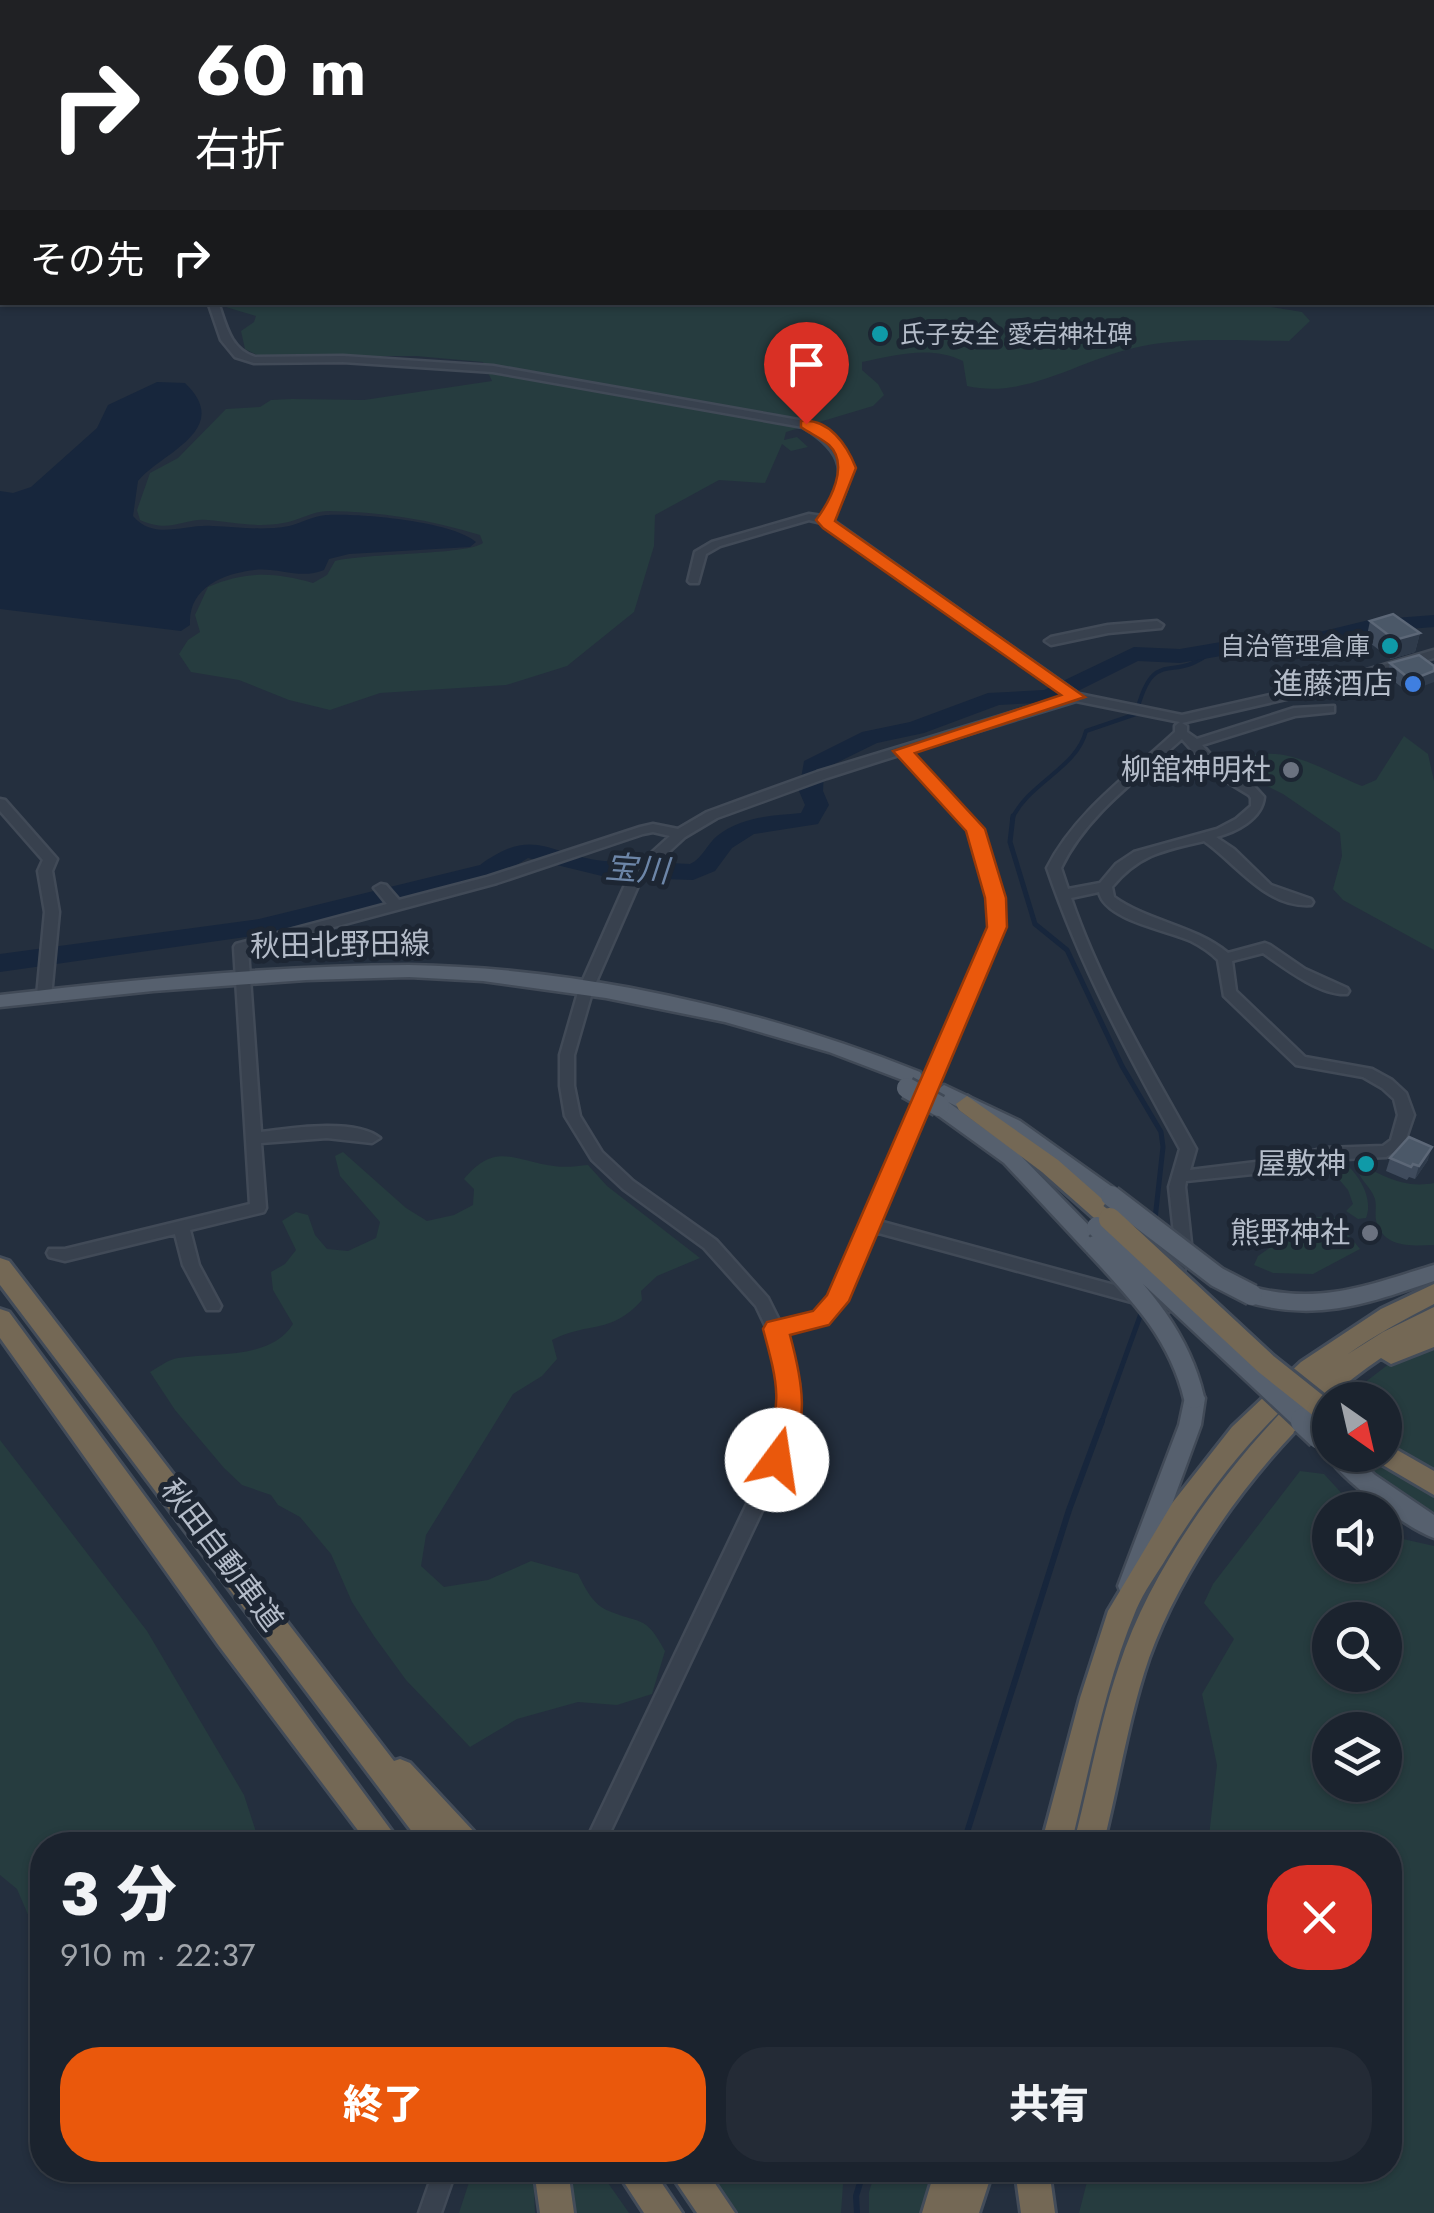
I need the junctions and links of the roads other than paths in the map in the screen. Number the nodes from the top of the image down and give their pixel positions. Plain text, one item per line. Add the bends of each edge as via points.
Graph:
1 (214, 305) edge
2 (825, 520) junction
3 (694, 582) dead end
4 (1157, 625) dead end
5 (1051, 641) dead end
6 (1434, 654) edge
7 (1070, 692) junction
8 (1330, 710) dead end
9 (1181, 726) junction
10 (1198, 743) junction
11 (902, 751) junction
12 (0, 803) edge
13 (680, 834) junction
14 (1205, 836) junction
15 (1105, 886) junction
16 (381, 888) dead end
17 (1062, 895) junction
18 (1306, 902) dead end
19 (396, 905) junction
20 (1225, 958) junction
21 (244, 976) junction
22 (586, 989) junction
23 (1342, 991) dead end
24 (44, 996) junction
25 (0, 1001) edge
26 (941, 1099) junction
27 (967, 1104) joint
28 (253, 1138) junction
29 (372, 1138) dead end
30 (1182, 1176) junction
31 (1103, 1222) junction
32 (871, 1225) junction
33 (181, 1227) junction
34 (55, 1253) dead end
35 (0, 1268) edge
36 (1434, 1273) edge
37 (1434, 1293) edge
38 (213, 1306) dead end
39 (1434, 1318) edge
40 (0, 1320) edge
41 (776, 1329) junction
42 (1434, 1337) edge
43 (1328, 1382) edge
44 (1335, 1382) edge
45 (1312, 1395) edge
46 (1312, 1415) edge
47 (1402, 1464) edge
48 (1356, 1472) edge
49 (1434, 1484) edge
50 (1434, 1528) edge
51 (1123, 1607) junction
52 (348, 1720) junction
53 (377, 1832) edge
54 (430, 1832) edge
55 (456, 1832) edge
56 (600, 1832) edge
57 (1060, 1832) edge
58 (1091, 1832) edge
59 (441, 2182) edge
60 (553, 2182) edge
61 (641, 2182) edge
62 (694, 2182) edge
63 (948, 2182) edge
64 (972, 2182) edge
65 (1034, 2182) edge
66 (430, 2213) edge
67 (557, 2213) edge
68 (665, 2213) edge
69 (718, 2213) edge
70 (939, 2213) edge
71 (962, 2213) edge
72 (1038, 2213) edge

1 - 2 street via 225,338 239,355 254,360 493,368 806,424 838,444 848,468
2 - 3 street via 809,517 716,544 702,552
2 - 7 street
4 - 5 street
6 - 9 street
7 - 9 street via 1144,709
7 - 11 street
8 - 10 street via 1294,712
9 - 10 street
9 - 17 street via 1063,848 1054,868
10 - 14 street via 1215,768 1258,797 1251,814
11 - 13 street via 712,815
11 - 32 street via 975,829 997,927
12 - 24 street via 50,860
13 - 19 street via 653,828
13 - 22 street via 632,885
14 - 15 street via 1133,856
14 - 18 street via 1266,888
15 - 17 street
15 - 20 street via 1107,899 1122,911 1201,938
16 - 19 street
17 - 30 street via 1188,1149
19 - 21 street via 241,946
20 - 23 street via 1265,948
20 - 30 street via 1229,993 1301,1061 1388,1084 1406,1115 1398,1143 1386,1151
21 - 22 main road, 秋田北野田線 via 414,971
21 - 24 main road, 秋田北野田線
21 - 28 street
22 - 26 main road, 秋田北野田線, bridge via 680,1005 831,1053
22 - 41 street via 567,1070 573,1116 583,1136 628,1185 727,1259
24 - 25 main road, 秋田北野田線
26 - 27 main road, 秋田北野田線
26 - 31 main road
27 - 31 highway via 1038,1156
28 - 29 street via 318,1131
28 - 33 street via 258,1208
30 - 32 street via 1177,1203 1183,1243 1168,1306
31 - 36 main road, bridge via 1252,1295 1296,1306 1370,1297
31 - 46 highway, bridge via 1266,1364
31 - 51 main road, bridge via 1189,1365 1194,1398
32 - 41 street via 828,1313
33 - 34 street
33 - 38 street
35 - 52 highway, 秋田自動車道
37 - 51 highway via 1359,1332 1247,1424 1186,1499
39 - 43 highway
40 - 53 highway, 秋田自動車道
41 - 56 street via 791,1384 777,1460
42 - 44 highway
45 - 58 highway via 1216,1505 1142,1639
47 - 49 highway
48 - 50 main road
51 - 57 highway
52 - 54 highway, 秋田自動車道
52 - 55 highway
59 - 66 street
60 - 67 highway
61 - 68 highway
62 - 69 highway
63 - 70 highway
64 - 71 highway
65 - 72 highway

